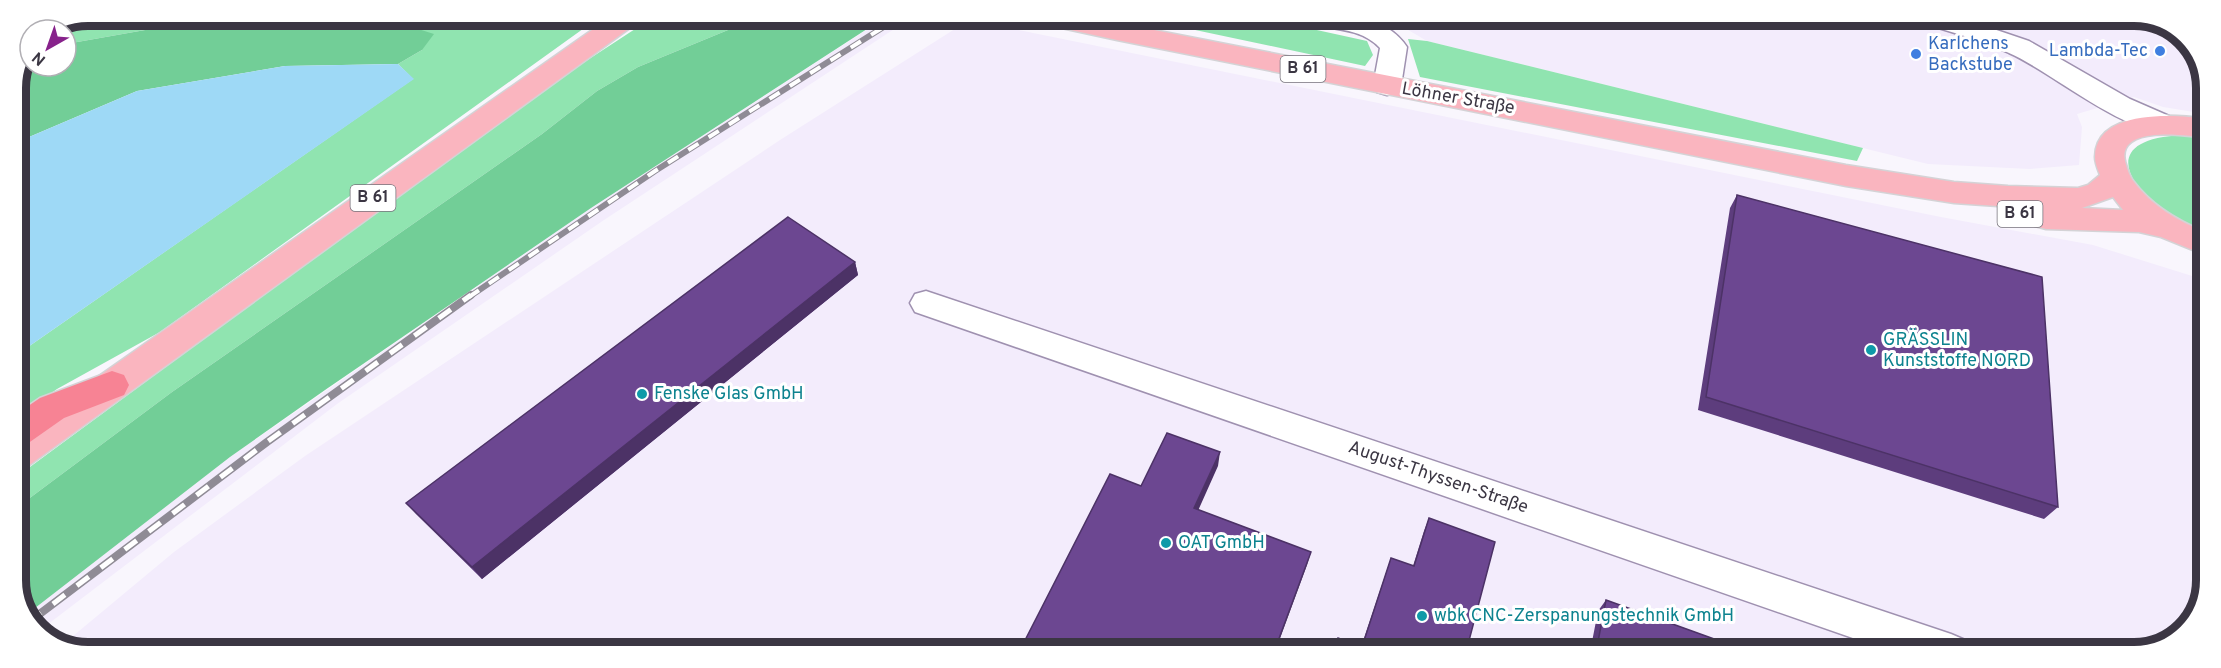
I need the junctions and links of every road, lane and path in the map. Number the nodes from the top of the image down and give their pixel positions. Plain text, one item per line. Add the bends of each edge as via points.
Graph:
1 (613, 26) edge
2 (1092, 26) edge
3 (1362, 26) edge
4 (1958, 26) edge
5 (2060, 70) junction
6 (1387, 86) junction
7 (2159, 123) junction
8 (2195, 126) edge
9 (2117, 138) junction
10 (2115, 177) junction
11 (1872, 179) junction
12 (2170, 228) junction
13 (2195, 240) edge
14 (926, 303) dead end
15 (112, 385) junction
16 (26, 426) edge
17 (26, 447) edge
18 (1919, 642) edge

1 - 15 main road, B 61
2 - 6 main road, Löhner Straße / B 61
3 - 6 street via 1386,36 1394,47
4 - 5 street via 2020,47
5 - 7 street via 2120,106
5 - 9 street
6 - 11 main road, Löhner Straße / B 61
7 - 8 main road
7 - 9 main road via 2127,131
9 - 10 main road via 2110,163
10 - 11 main road, Löhner Straße / B 61 via 2106,190 2094,196 2065,199 1964,192
10 - 12 main road via 2136,203
11 - 12 main road, Löhner Straße / B 61 via 1973,208 2060,219 2139,221
12 - 13 main road
14 - 18 street, August-Thyssen-Straße
15 - 16 highway via 52,408
15 - 17 main road, B 61

